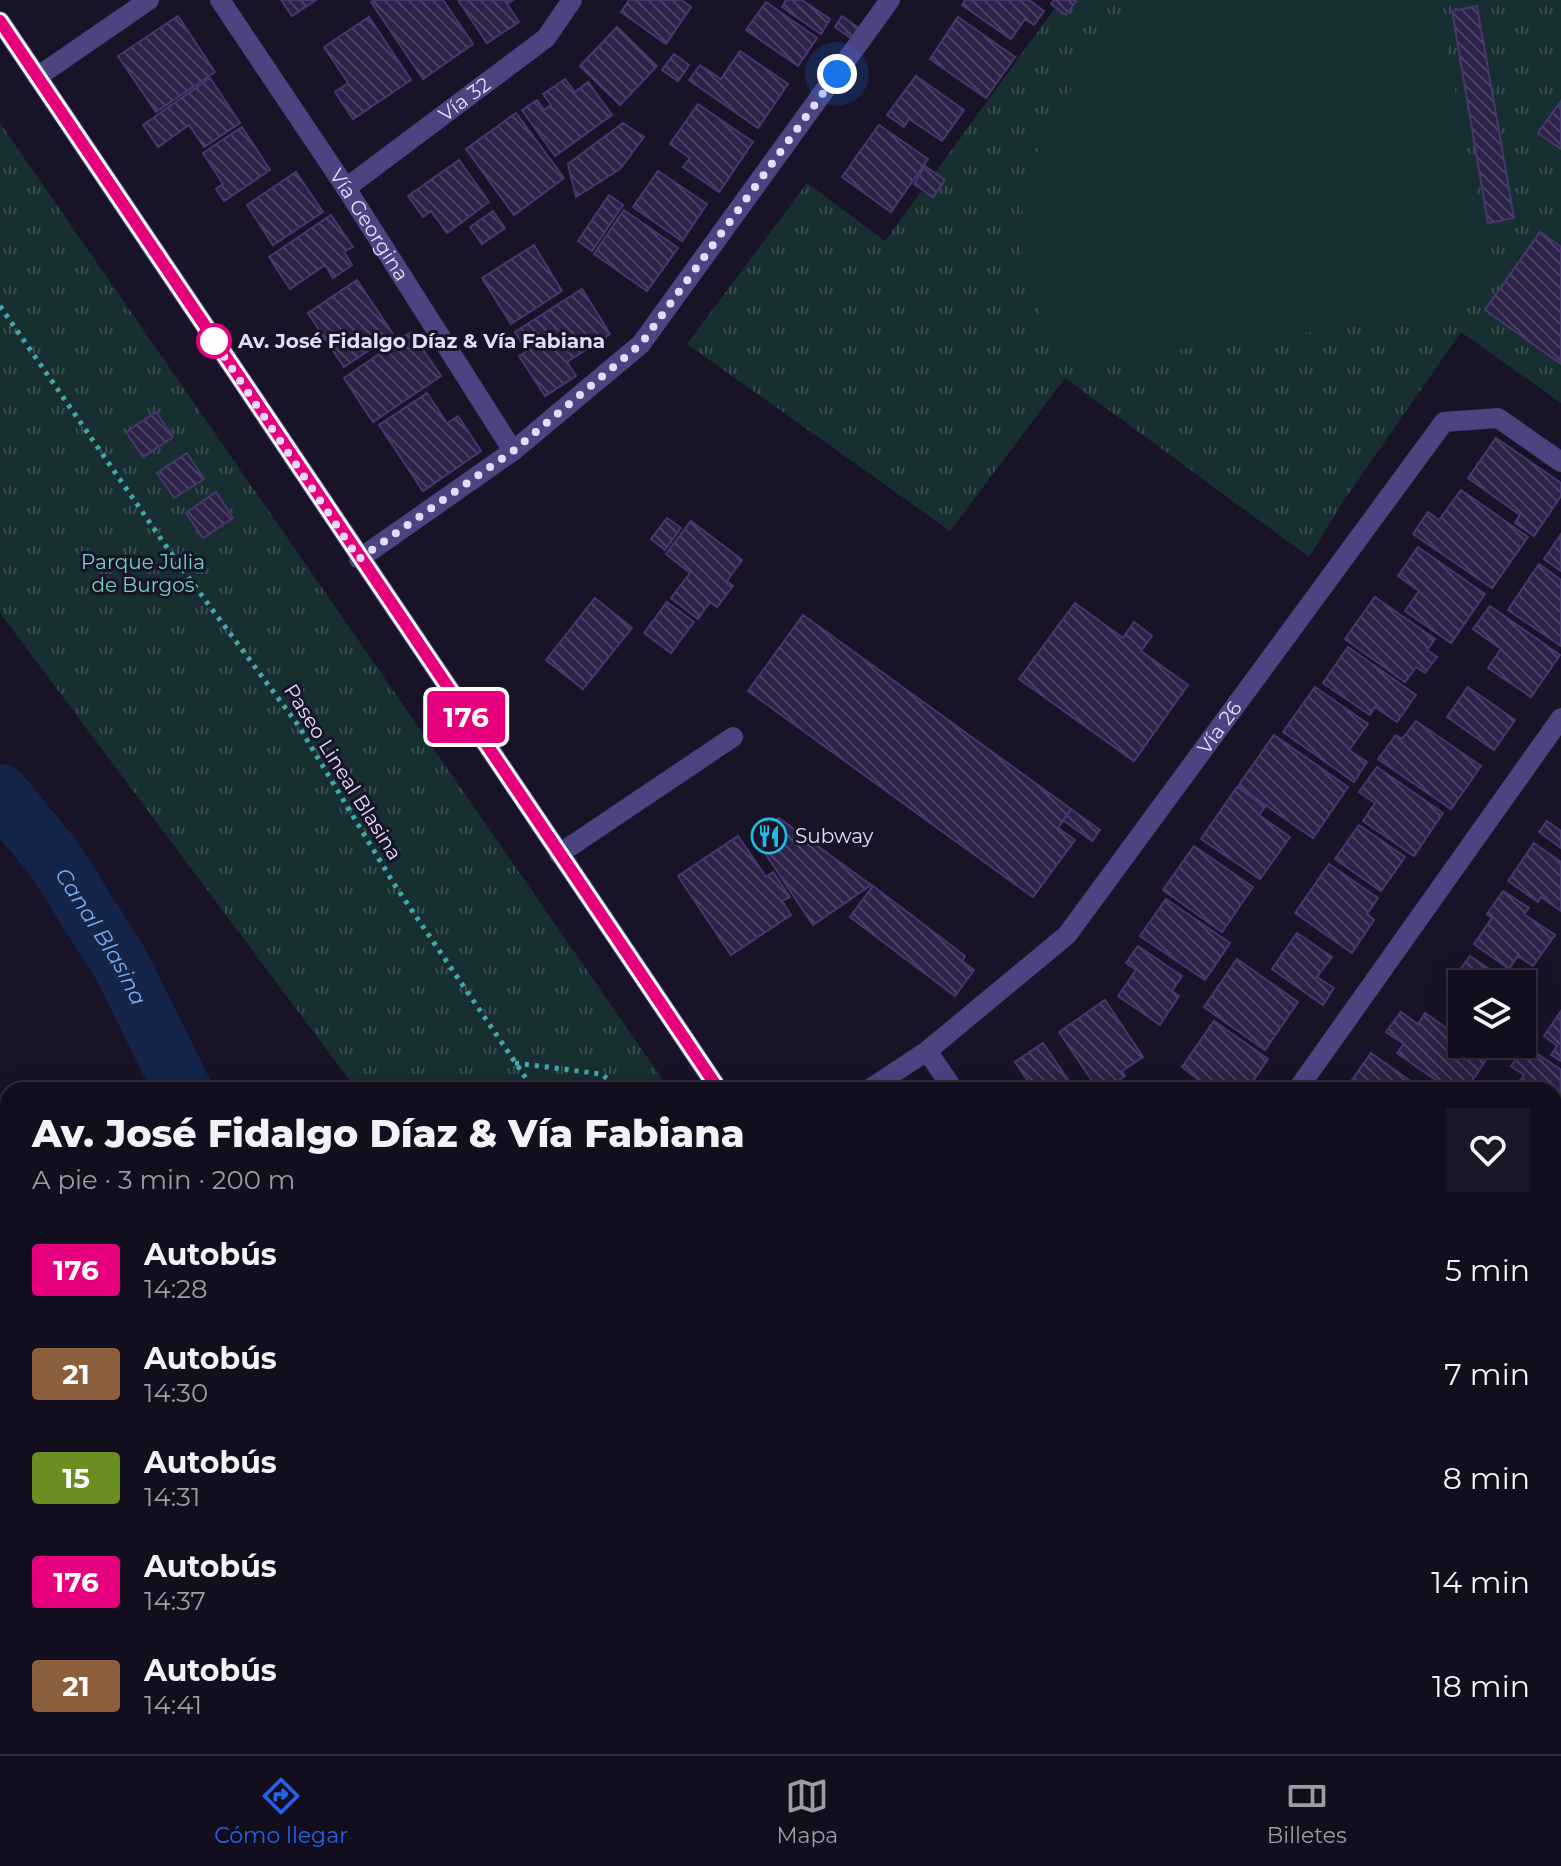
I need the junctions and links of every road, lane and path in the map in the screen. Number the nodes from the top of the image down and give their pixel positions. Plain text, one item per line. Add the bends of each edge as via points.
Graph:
1 (149, 0) edge
2 (220, 0) edge
3 (572, 0) edge
4 (890, 0) edge
5 (0, 21) edge
6 (37, 77) junction
7 (346, 188) junction
8 (0, 306) edge
9 (513, 451) junction
10 (1561, 462) edge
11 (359, 559) junction
12 (1561, 718) edge
13 (733, 737) dead end
14 (559, 854) junction
15 (927, 1051) junction
16 (515, 1063) junction
17 (528, 1082) edge
18 (612, 1082) edge
19 (714, 1082) edge
20 (880, 1082) edge
21 (948, 1082) edge
22 (1303, 1082) edge

1 - 6 street
2 - 7 street, Vía Georgina
3 - 7 street, Vía 32 via 546,38
4 - 9 street via 641,344
5 - 6 street
6 - 11 street
7 - 9 street, Vía Georgina
8 - 16 path, Paseo Lineal Blasina via 177,562 298,725 394,884
9 - 11 street
10 - 15 street, Vía 26 via 1498,418 1444,422 1067,935
11 - 14 street
12 - 22 street
13 - 14 street
14 - 19 street
15 - 20 street, Vía 26
15 - 21 street
16 - 17 path, Paseo Lineal Blasina
16 - 18 path via 601,1074

